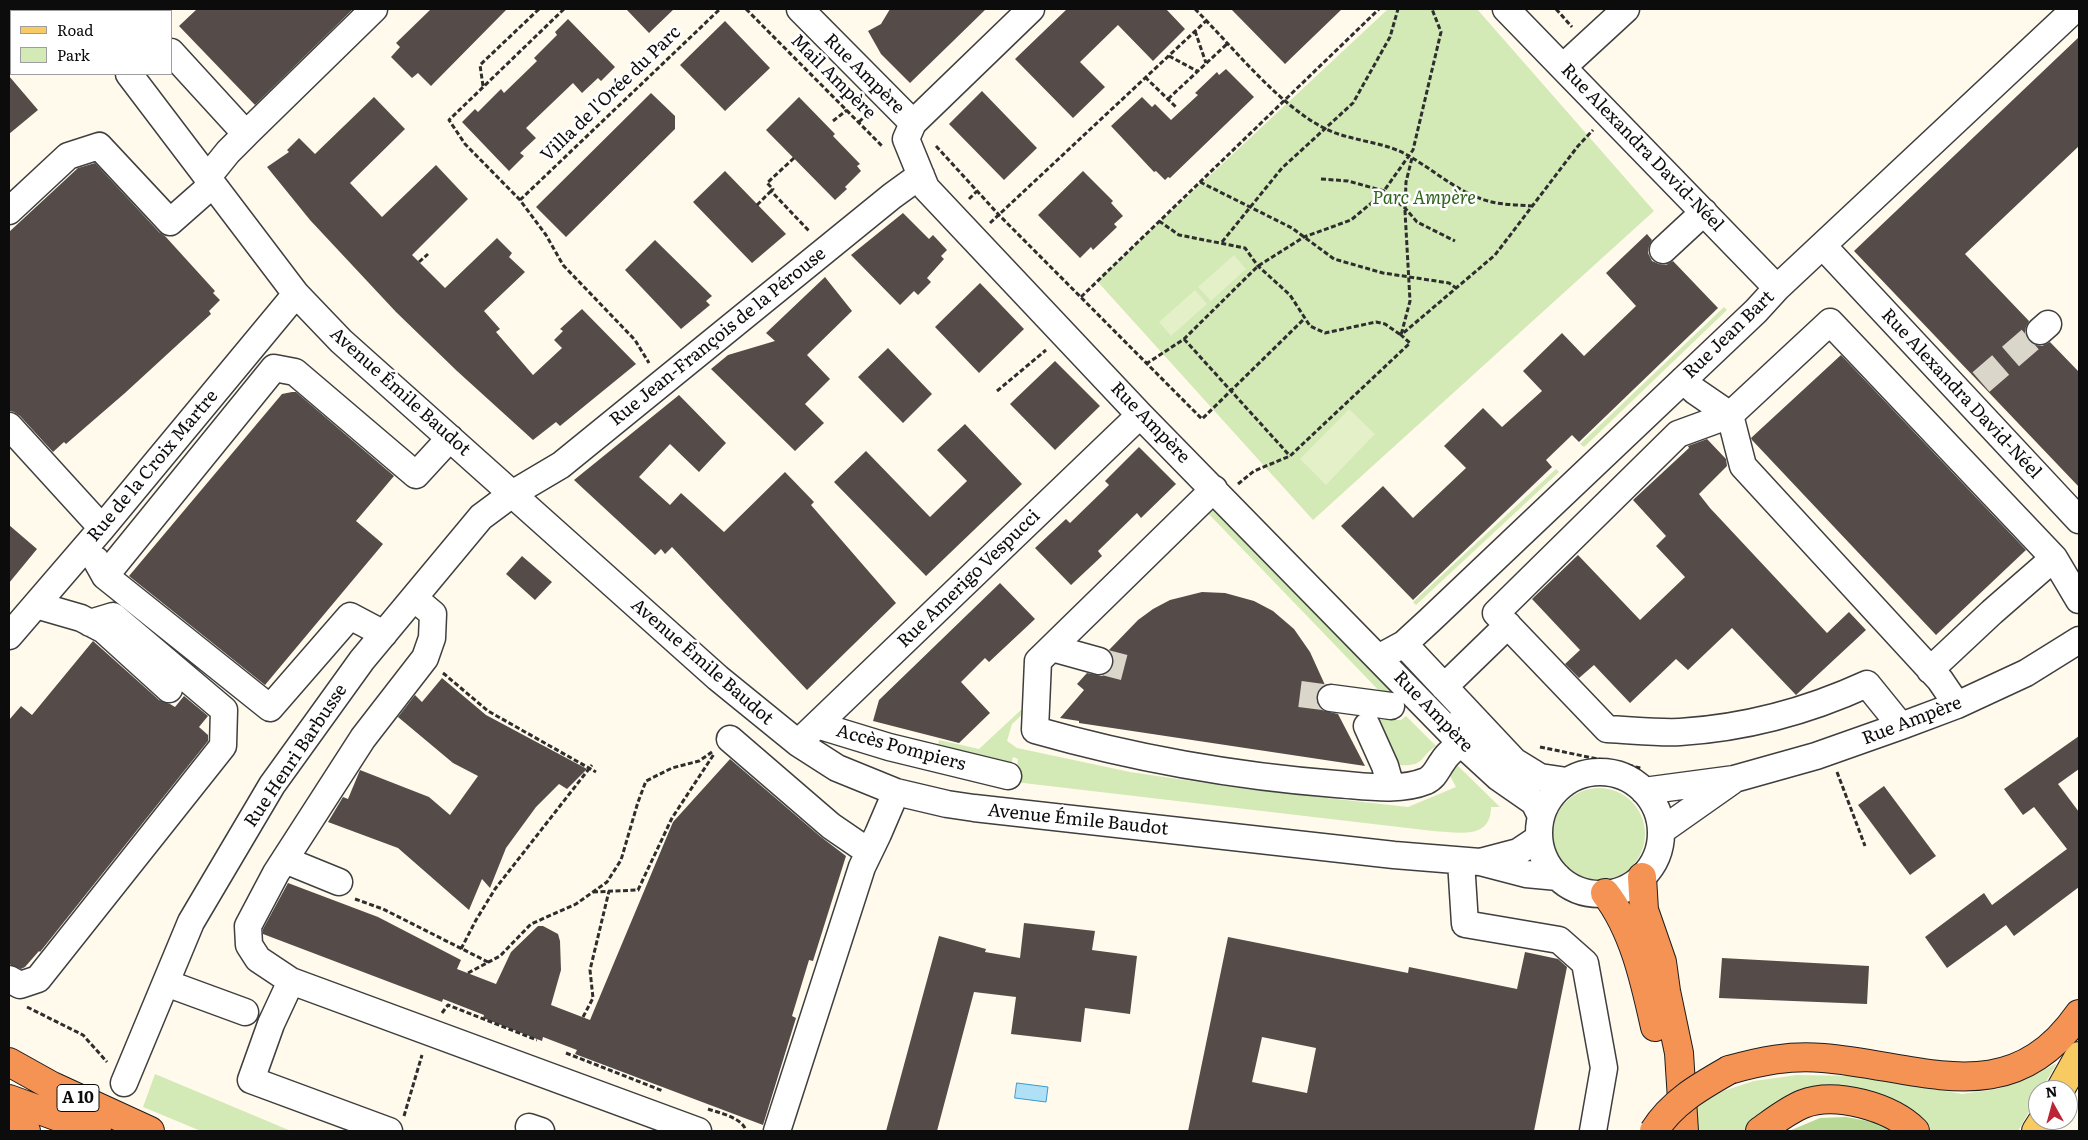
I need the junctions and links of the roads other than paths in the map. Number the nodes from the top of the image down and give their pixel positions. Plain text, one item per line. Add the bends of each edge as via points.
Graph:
1 (374, 9) edge
2 (800, 9) edge
3 (1031, 9) edge
4 (1506, 9) edge
5 (1626, 9) edge
6 (2069, 15) edge
7 (172, 53) edge
8 (1563, 67) junction
9 (130, 75) edge
10 (913, 123) junction
11 (246, 134) junction
12 (921, 175) junction
13 (210, 181) junction
14 (9, 211) edge
15 (1704, 212) junction
16 (1825, 244) junction
17 (1663, 250) dead end
18 (1776, 288) junction
19 (296, 294) junction
20 (258, 340) junction
21 (284, 370) junction
22 (1683, 380) junction
23 (1140, 415) junction
24 (1730, 415) junction
25 (9, 426) edge
26 (450, 438) junction
27 (1217, 493) junction
28 (512, 494) junction
29 (2079, 520) edge
30 (95, 536) junction
31 (2054, 558) junction
32 (105, 576) junction
33 (414, 598) junction
34 (2079, 600) edge
35 (36, 605) junction
36 (90, 623) junction
37 (1508, 626) junction
38 (384, 634) junction
39 (9, 636) edge
40 (2079, 640) edge
41 (1404, 644) junction
42 (1052, 648) junction
43 (1380, 657) junction
44 (1099, 661) tunnel mouth
45 (1930, 670) junction
46 (1444, 687) junction
47 (169, 689) dead end
48 (1331, 698) tunnel mouth
49 (1957, 704) junction
50 (1391, 706) dead end
51 (1467, 713) junction
52 (817, 725) junction
53 (1367, 726) dead end
54 (1901, 726) junction
55 (730, 739) dead end
56 (1462, 742) junction
57 (798, 743) junction
58 (1734, 778) junction
59 (1646, 780) junction
60 (1567, 781) junction
61 (1391, 787) junction
62 (896, 792) junction
63 (981, 809) junction
64 (1540, 827) junction
65 (1661, 831) junction
66 (870, 852) junction
67 (285, 860) junction
68 (1471, 861) junction
69 (1558, 877) junction
70 (1642, 877) junction
71 (343, 890) road end
72 (1605, 893) junction
73 (9, 979) edge
74 (292, 981) junction
75 (166, 983) junction
76 (246, 1012) dead end
77 (2079, 1014) edge
78 (2079, 1056) edge
79 (9, 1062) edge
80 (2066, 1080) edge
81 (124, 1083) road end
82 (9, 1099) edge
83 (9, 1124) edge
84 (26, 1131) edge
85 (97, 1131) edge
86 (150, 1131) edge
87 (389, 1131) edge
88 (698, 1131) edge
89 (777, 1131) edge
90 (1593, 1131) edge
91 (1654, 1131) edge
92 (1664, 1131) edge
93 (1684, 1131) edge
94 (1760, 1131) edge
95 (1915, 1131) edge

1 - 11 street
2 - 10 street, Rue Ampère
3 - 10 street
4 - 8 street, Rue Alexandra David-Néel
5 - 8 street
6 - 16 street, Rue Jean Bart
7 - 11 street
8 - 15 street, Rue Alexandra David-Néel
9 - 13 street, Avenue Émile Baudot
10 - 12 street, Rue Ampère via 906,139
11 - 13 street via 228,152
12 - 23 street, Rue Ampère via 926,188 950,216
12 - 28 street, Rue Jean-François de la Pérouse via 561,465
13 - 14 street via 170,222 99,146 68,156
13 - 19 street, Avenue Émile Baudot
15 - 17 street
15 - 18 street, Rue Alexandra David-Néel
16 - 18 street, Rue Jean Bart
16 - 29 street, Rue Alexandra David-Néel via 1972,390
18 - 22 street, Rue Jean Bart
19 - 20 street, Rue de la Croix Martre
19 - 26 street, Avenue Émile Baudot via 341,342
20 - 21 street via 276,353
20 - 30 street, Rue de la Croix Martre
21 - 26 street via 294,372 416,476
21 - 32 street via 274,368
22 - 24 street
22 - 41 street, Rue Jean Bart
23 - 27 street, Rue Ampère
23 - 52 street, Rue Amerigo Vespucci
24 - 31 street via 1830,322
24 - 37 street via 1678,434 1496,613
24 - 45 street via 1743,466
25 - 30 street
26 - 28 street, Avenue Émile Baudot
27 - 42 street
27 - 43 street, Rue Ampère
28 - 33 street, Rue Henri Barbusse via 481,517
28 - 57 street, Avenue Émile Baudot via 718,678
30 - 32 street
30 - 35 street, Rue de la Croix Martre
31 - 34 street
31 - 45 street
32 - 38 street via 270,708 350,616
33 - 38 street, Rue Henri Barbusse
33 - 67 street via 433,614 432,638 425,658 363,738
35 - 36 street
35 - 39 street, Rue de la Croix Martre
36 - 47 street via 104,630
36 - 73 street via 113,616 224,710 223,746 38,979 20,985
37 - 46 street
37 - 54 street via 1607,729 1679,732 1760,721 1841,696 1867,684
38 - 75 street, Rue Henri Barbusse via 272,785 191,922
40 - 49 street, Rue Ampère via 2026,673
41 - 43 street, Rue Jean Bart
41 - 46 street, Rue Ampère
42 - 44 street
42 - 61 street via 1038,661 1035,730 1105,749 1230,772 1293,781
43 - 56 street, Rue Ampère
45 - 49 street
46 - 51 street, Rue Ampère
48 - 50 street
49 - 54 street, Rue Ampère
51 - 56 street via 1458,726
51 - 60 street, Rue Ampère via 1514,761 1540,777
52 - 57 street, Rue Amerigo Vespucci
52 - 63 street, Accès Pompiers via 889,748 996,774
53 - 61 street
54 - 58 street, Rue Ampère via 1816,756
55 - 66 street via 831,826
56 - 61 street via 1443,760 1435,775 1427,780
56 - 64 street, Rue Ampère via 1498,777 1534,802
57 - 62 street, Avenue Émile Baudot via 837,768
58 - 59 street, Rue Ampère
58 - 65 street, Rue Ampère
59 - 60 street via 1593,772
59 - 65 street
60 - 64 street via 1551,796
62 - 63 street, Avenue Émile Baudot
62 - 66 street
63 - 68 street, Avenue Émile Baudot
64 - 68 street, Avenue Émile Baudot via 1518,852
64 - 69 street via 1545,859
65 - 70 street via 1656,856
66 - 89 street via 862,867
67 - 71 street
67 - 74 street via 248,926 249,945 258,959
68 - 69 street, Avenue Émile Baudot via 1526,874
68 - 90 street via 1465,924 1559,940 1584,963 1604,1068
69 - 72 street via 1580,890
70 - 72 street via 1619,891
70 - 93 highway via 1644,910 1662,962 1679,1053
72 - 92 highway via 1621,919 1637,958 1650,1003 1663,1062
74 - 87 street via 271,1024 251,1080
74 - 88 street
75 - 76 street
75 - 81 street, Rue Henri Barbusse
77 - 91 highway, bridge via 2052,1047 2033,1060 1991,1075 1967,1078 1938,1076 1831,1059 1763,1060 1729,1070 1697,1088 1679,1102
78 - 80 main road
79 - 86 highway, A 10 via 52,1086
82 - 85 highway
83 - 84 highway
94 - 95 highway via 1803,1104 1830,1100 1857,1101 1907,1123

